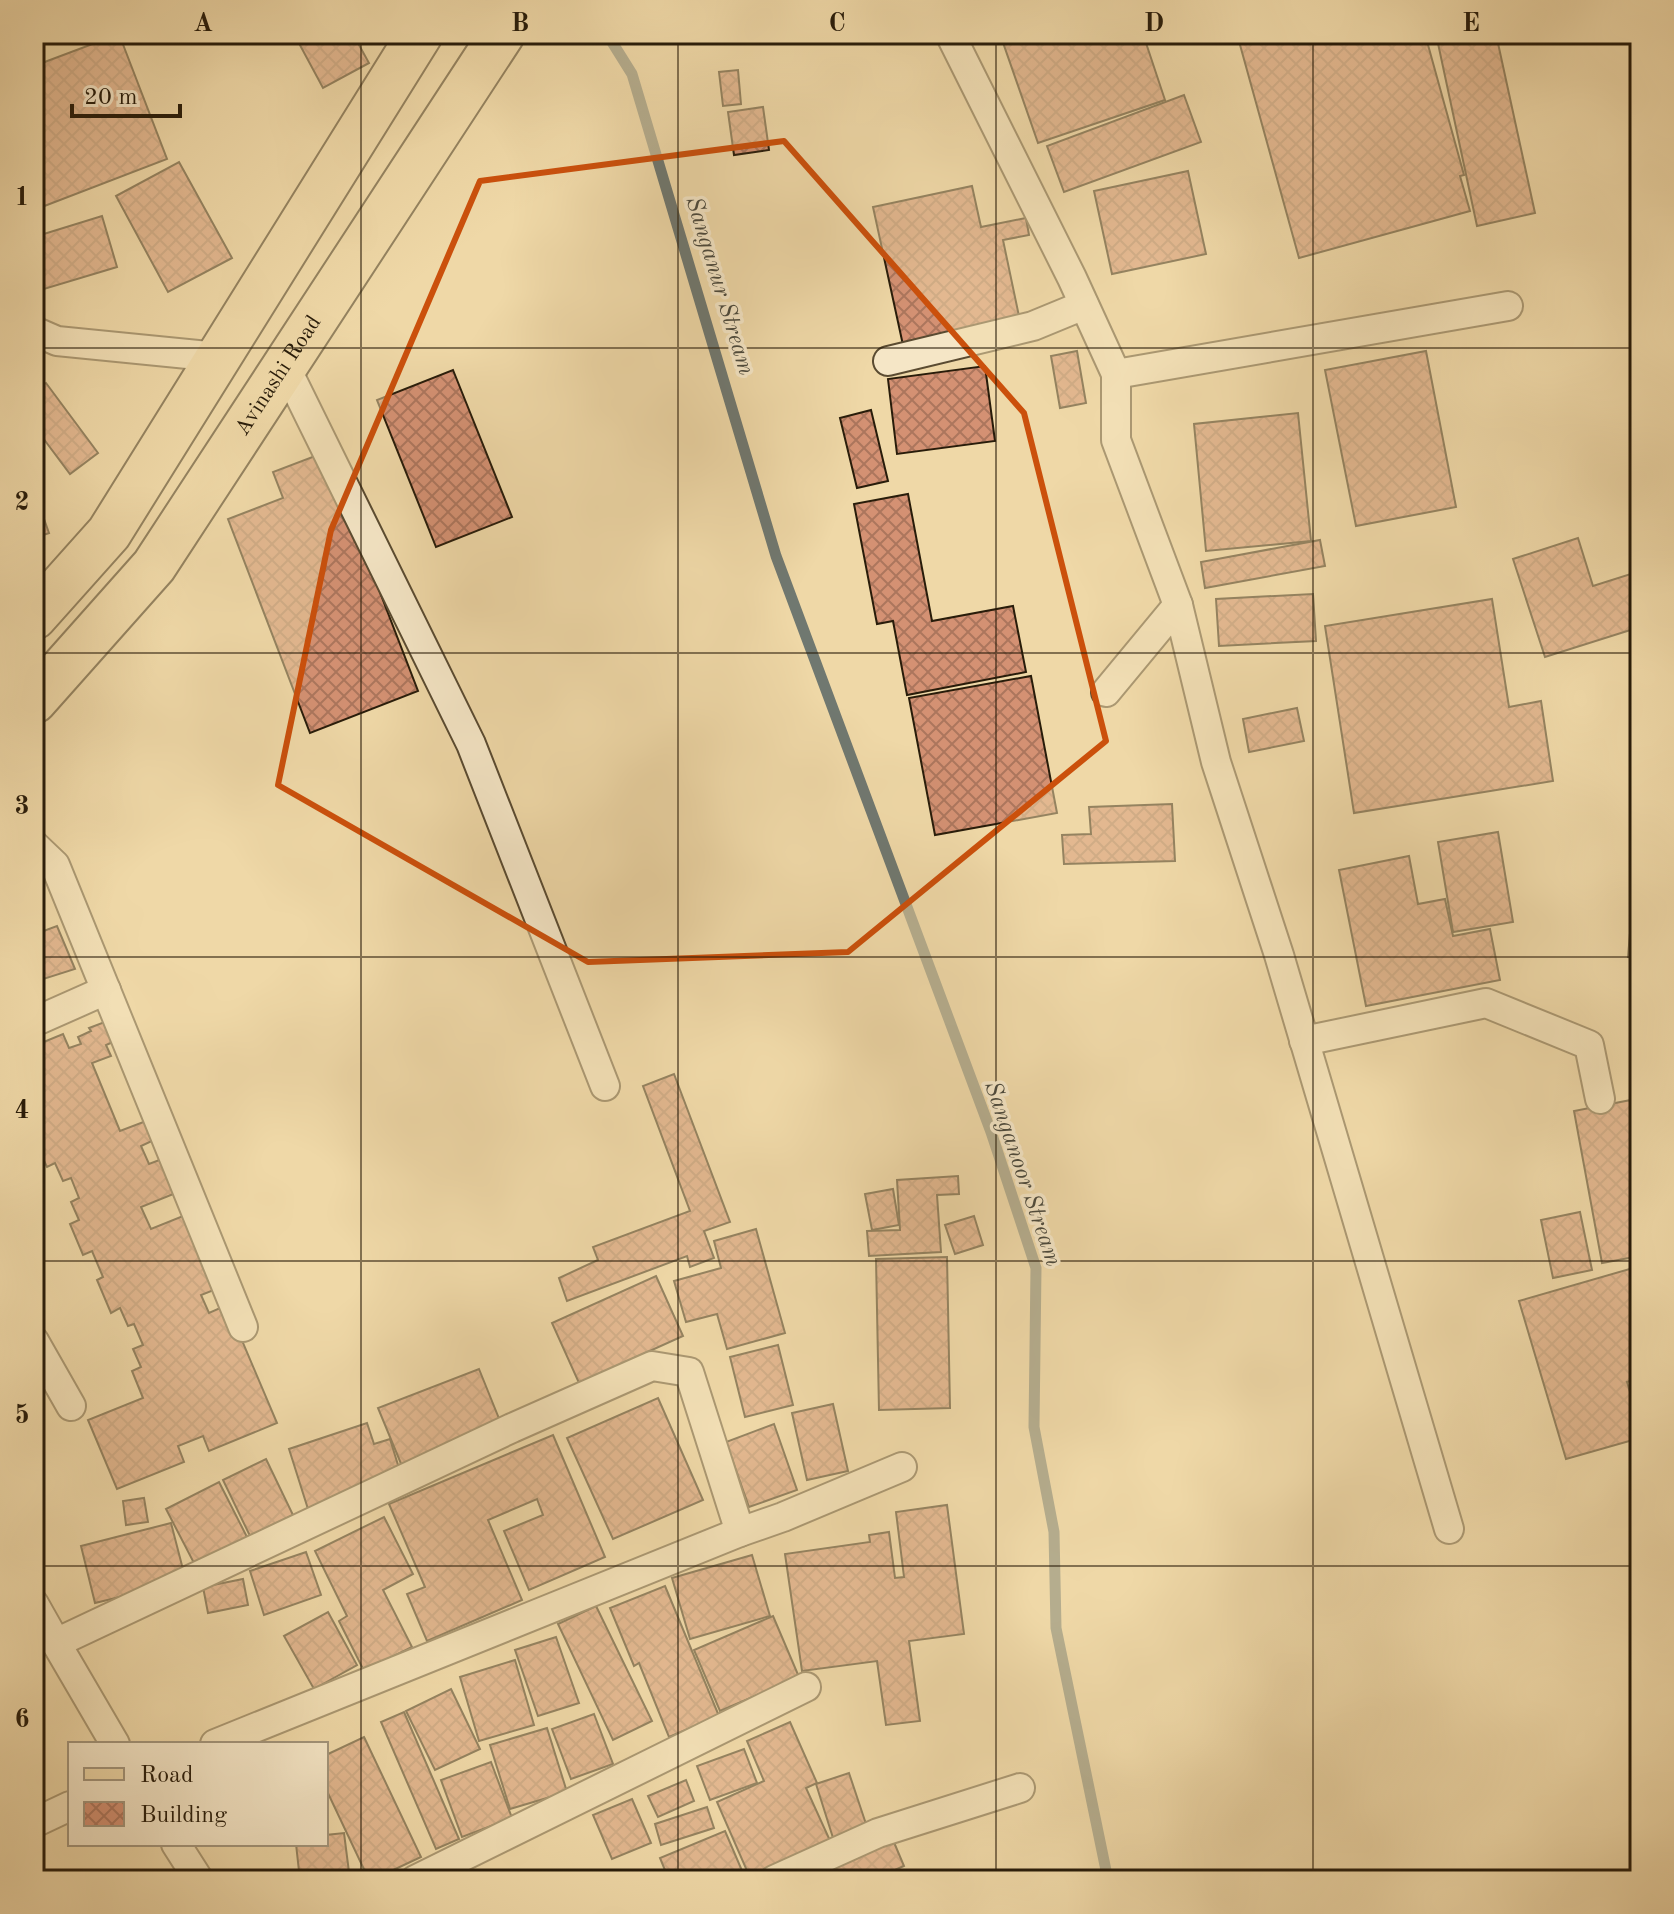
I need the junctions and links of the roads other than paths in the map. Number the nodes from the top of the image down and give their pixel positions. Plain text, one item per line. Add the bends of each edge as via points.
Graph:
1 (420, 34) edge
2 (502, 34) edge
3 (950, 34) edge
4 (1084, 305) junction
5 (1508, 306) dead end
6 (34, 331) edge
7 (218, 357) junction
8 (888, 361) dead end
9 (285, 366) junction
10 (1116, 374) junction
11 (143, 477) junction
12 (189, 512) junction
13 (1178, 605) junction
14 (34, 617) edge
15 (41, 680) edge
16 (1106, 692) dead end
17 (34, 845) edge
18 (106, 990) junction
19 (34, 1022) edge
20 (1304, 1041) junction
21 (605, 1086) dead end
22 (1600, 1099) dead end
23 (243, 1327) dead end
24 (34, 1341) edge
25 (71, 1406) dead end
26 (902, 1467) dead end
27 (1449, 1529) dead end
28 (740, 1532) junction
29 (34, 1604) edge
30 (56, 1643) junction
31 (806, 1687) dead end
32 (114, 1742) edge
33 (220, 1742) edge
34 (1020, 1788) dead end
35 (68, 1807) edge
36 (34, 1823) edge
37 (177, 1846) edge
38 (199, 1880) edge
39 (415, 1880) edge
40 (774, 1880) edge

1 - 7 main road
2 - 9 main road, Avinashi Road
3 - 4 street
4 - 8 street via 1033,326
4 - 10 street
5 - 10 street
6 - 7 street via 57,341
7 - 11 main road
9 - 12 main road, Avinashi Road
9 - 21 street via 471,744
10 - 13 street via 1116,440
11 - 12 main road
11 - 14 main road via 109,533
12 - 15 main road, Avinashi Road via 154,566
13 - 16 street
13 - 20 street via 1216,762
17 - 18 street via 55,865
18 - 19 street
18 - 23 street
20 - 22 street via 1486,1003 1589,1045
20 - 27 street
24 - 25 street
26 - 28 street
28 - 30 street via 689,1372 652,1366
28 - 33 street
29 - 30 street
30 - 32 street
31 - 39 street
34 - 40 street via 878,1833
35 - 36 street
37 - 38 street

